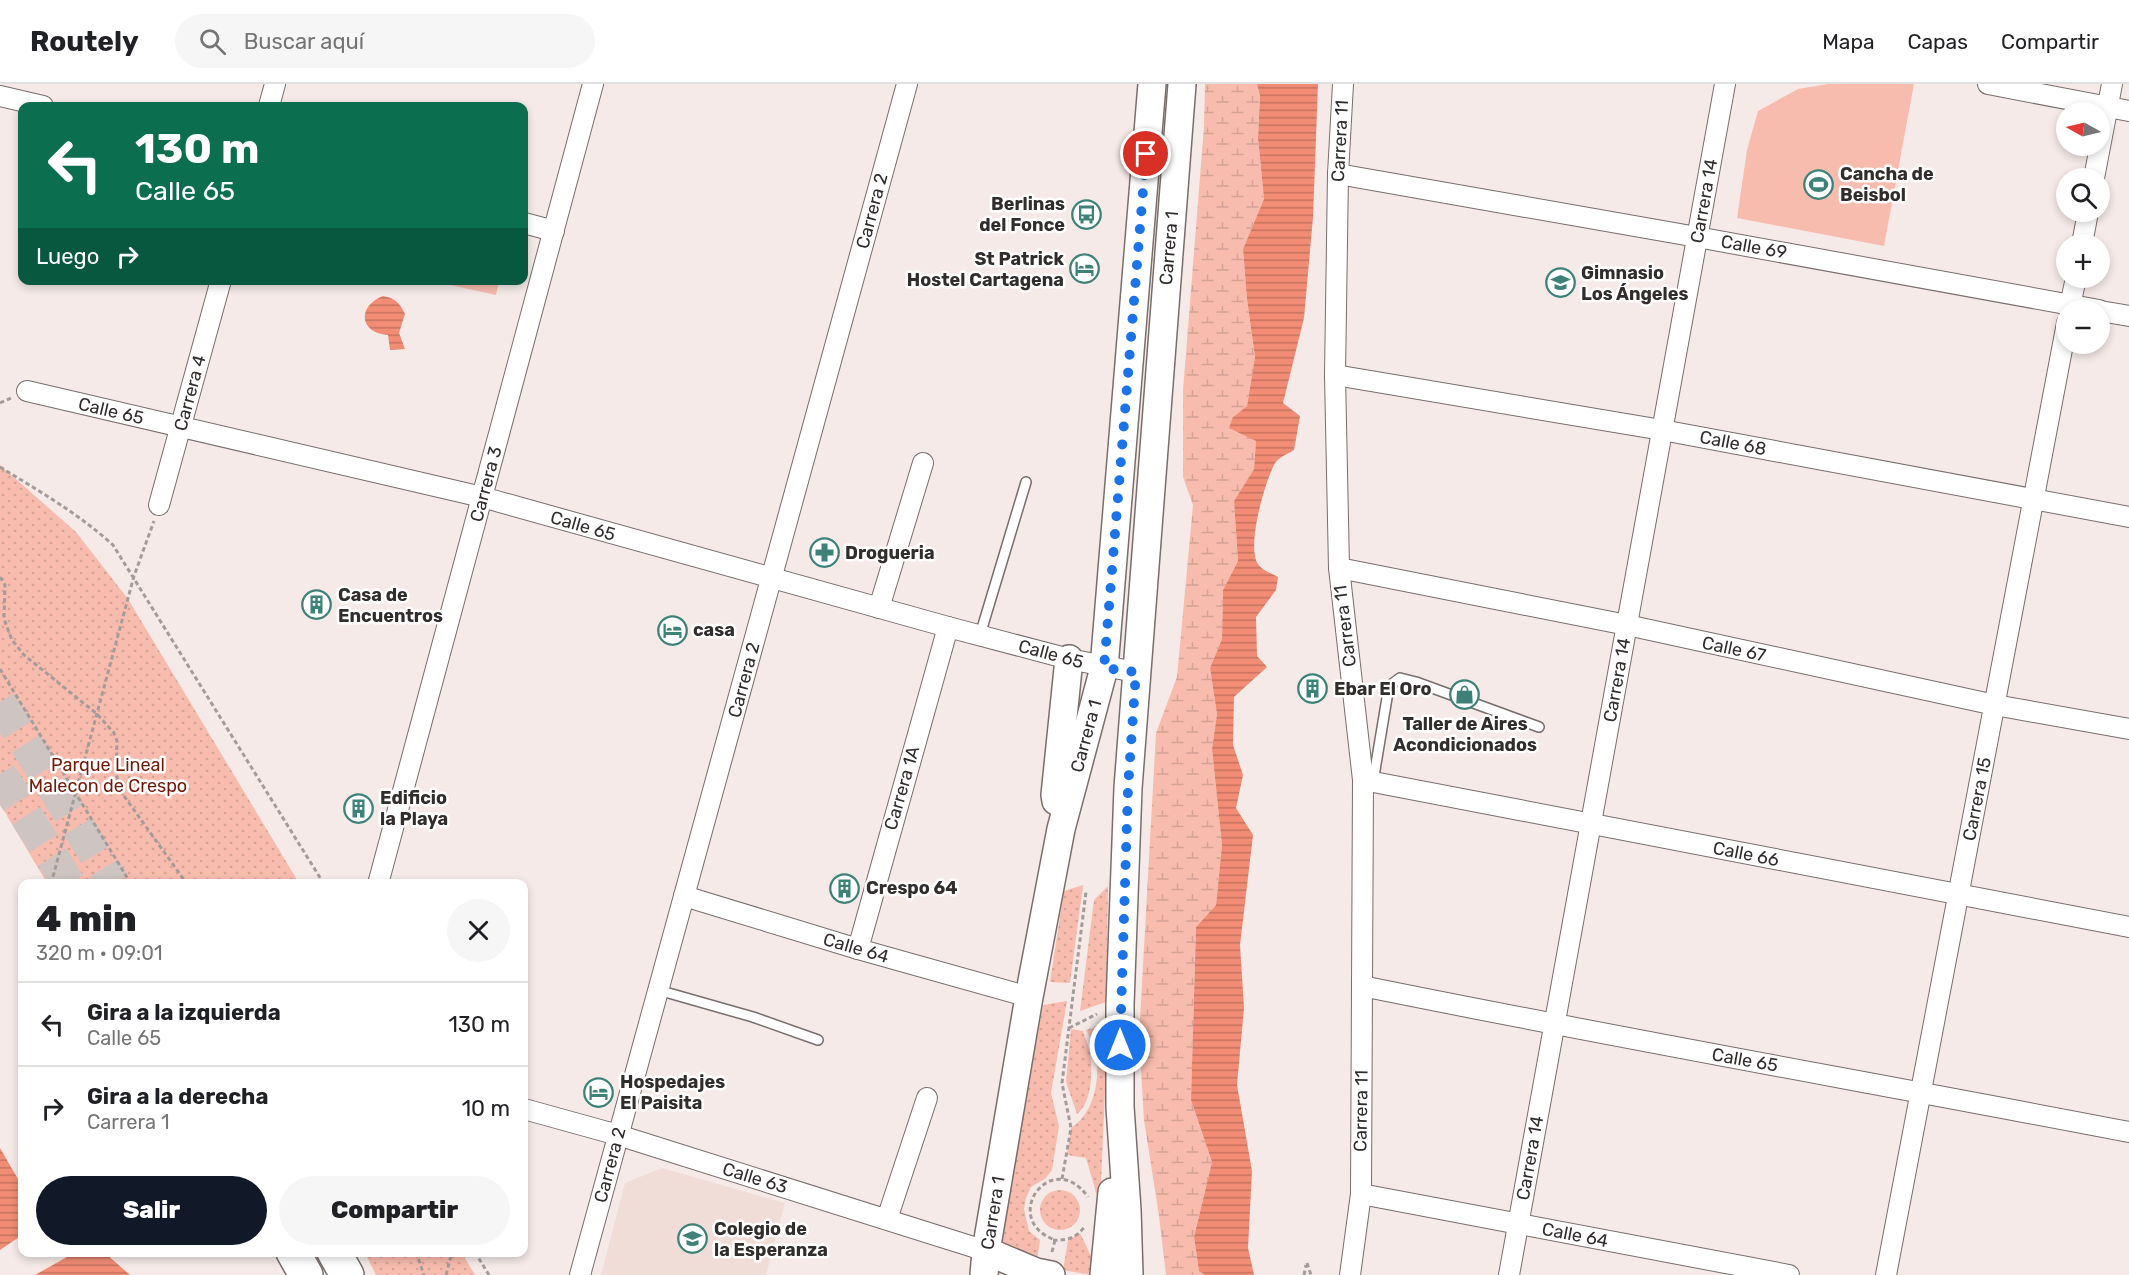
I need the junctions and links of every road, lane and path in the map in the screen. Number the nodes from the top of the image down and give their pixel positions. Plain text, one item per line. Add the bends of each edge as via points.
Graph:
1 (275, 84) edge
2 (593, 84) edge
3 (907, 84) edge
4 (1152, 84) edge
5 (1182, 84) edge
6 (1343, 84) edge
7 (1725, 84) edge
8 (1988, 84) edge
9 (2112, 84) edge
10 (0, 96) edge
11 (26, 102) edge
12 (270, 102) edge
13 (2082, 102) edge
14 (2109, 102) edge
15 (2110, 107) edge
16 (2129, 111) edge
17 (1338, 174) junction
18 (528, 224) edge
19 (554, 231) junction
20 (1697, 237) junction
21 (220, 285) edge
22 (2056, 310) edge
23 (2110, 313) edge
24 (2129, 316) edge
25 (2061, 354) edge
26 (1335, 375) junction
27 (27, 391) dead end
28 (181, 427) junction
29 (1662, 430) junction
30 (923, 463) dead end
31 (0, 466) edge
32 (1026, 482) dead end
33 (482, 497) junction
34 (2033, 500) junction
35 (159, 505) joint
36 (2129, 517) edge
37 (1339, 568) junction
38 (134, 576) junction
39 (0, 577) edge
40 (771, 579) junction
41 (879, 608) junction
42 (1627, 625) junction
43 (948, 627) junction
44 (980, 635) junction
45 (1069, 659) junction
46 (1104, 668) junction
47 (0, 669) edge
48 (1136, 672) junction
49 (1995, 705) junction
50 (97, 714) junction
51 (1539, 727) dead end
52 (2129, 729) edge
53 (1368, 781) junction
54 (76, 792) junction
55 (1590, 825) junction
56 (1061, 829) junction
57 (52, 879) edge
58 (128, 879) edge
59 (183, 879) edge
60 (321, 879) edge
61 (379, 879) edge
62 (1086, 892) dead end
63 (1958, 895) junction
64 (684, 896) junction
65 (2129, 927) edge
66 (858, 948) junction
67 (1362, 986) junction
68 (658, 990) junction
69 (1029, 997) junction
70 (1120, 1004) junction
71 (1554, 1025) junction
72 (1069, 1028) junction
73 (818, 1040) dead end
74 (1921, 1092) junction
75 (927, 1098) dead end
76 (1120, 1107) junction
77 (528, 1109) edge
78 (2129, 1132) edge
79 (618, 1135) junction
80 (1062, 1179) junction
81 (1360, 1194) junction
82 (1088, 1197) dead end
83 (887, 1219) junction
84 (1089, 1221) dead end
85 (1518, 1224) junction
86 (296, 1257) edge
87 (337, 1257) edge
88 (418, 1257) edge
89 (451, 1257) edge
90 (479, 1257) edge
91 (985, 1263) edge
92 (1037, 1274) edge
93 (306, 1275) edge
94 (347, 1275) edge
95 (424, 1275) edge
96 (446, 1275) edge
97 (489, 1275) edge
98 (580, 1275) edge
99 (1104, 1275) edge
100 (1129, 1275) edge
101 (1304, 1275) edge
102 (1311, 1275) edge
103 (1350, 1275) edge
104 (1509, 1275) edge
105 (1789, 1275) edge
106 (1886, 1275) edge

1 - 12 street
2 - 19 street, Carrera 3
3 - 40 street, Carrera 2
4 - 46 main road, Carrera 1
5 - 48 main road, Carrera 1
6 - 17 street, Carrera 11
7 - 20 street, Carrera 14
8 - 13 street
9 - 14 street
10 - 11 street
15 - 16 street
17 - 20 street, Calle 69
17 - 26 street, Carrera 11
18 - 19 street
19 - 33 street, Carrera 3
20 - 22 street, Calle 69
20 - 29 street, Carrera 14
21 - 28 street, Carrera 4
23 - 24 street, Calle 69
25 - 34 street, Carrera 15
26 - 29 street, Calle 68
26 - 37 street, Carrera 11
27 - 28 street, Calle 65
28 - 33 street, Calle 65
28 - 35 street, Carrera 4
29 - 34 street, Calle 68
29 - 42 street, Carrera 14
30 - 41 street
31 - 38 path via 96,528 113,544
32 - 44 lane
33 - 40 street, Calle 65
33 - 61 street, Carrera 3
34 - 36 street, Calle 68
34 - 49 street, Carrera 15
35 - 38 path
37 - 42 street, Calle 67
37 - 53 street, Carrera 11
38 - 50 path
38 - 60 path
39 - 50 path via 5,585 4,619 12,640 24,655
40 - 41 street, Calle 65
40 - 64 street, Carrera 2
41 - 43 street, Calle 65
42 - 49 street, Calle 67
42 - 55 street, Carrera 14
43 - 44 street, Calle 65
43 - 66 street, Carrera 1A
44 - 45 street, Calle 65
45 - 46 street, Calle 65
45 - 56 main road via 1055,795
46 - 48 street, Calle 65
46 - 56 main road, Carrera 1
47 - 54 path
48 - 70 main road, Carrera 1
49 - 52 street, Calle 67
49 - 63 street, Carrera 15
50 - 54 path
50 - 59 path via 117,741 118,789
51 - 53 lane via 1400,678 1389,686
53 - 55 street, Calle 66
53 - 67 street, Carrera 11
54 - 57 path
54 - 58 path
55 - 63 street, Calle 66
55 - 71 street, Carrera 14
56 - 69 main road, Carrera 1
62 - 72 path
63 - 65 street, Calle 66
63 - 74 street, Carrera 15
64 - 66 street, Calle 64
64 - 68 street, Carrera 2
66 - 69 street, Calle 64
67 - 71 street, Calle 65
67 - 81 street, Carrera 11
68 - 73 lane
68 - 79 street, Carrera 2
69 - 91 main road, Carrera 1
70 - 72 path
70 - 76 main road, Carrera 1
71 - 74 street, Calle 65
71 - 85 street, Carrera 14
72 - 80 path via 1062,1083 1071,1128
74 - 78 street, Calle 65
74 - 106 street, Carrera 15
75 - 83 street
76 - 99 main road
76 - 100 main road, Carrera 1
77 - 79 street, Calle 63
79 - 83 street, Calle 63
79 - 98 street, Carrera 2
80 - 82 path via 1082,1188
80 - 84 path via 1051,1180 1034,1194 1030,1216 1035,1227 1054,1240 1068,1240
81 - 85 street, Calle 64
81 - 103 street, Carrera 11
83 - 91 street, Calle 63
85 - 104 street, Carrera 14
85 - 105 street, Calle 64
86 - 93 highway
87 - 94 highway
88 - 95 path
89 - 96 path
90 - 97 path
91 - 92 main road
101 - 102 path via 1306,1263

